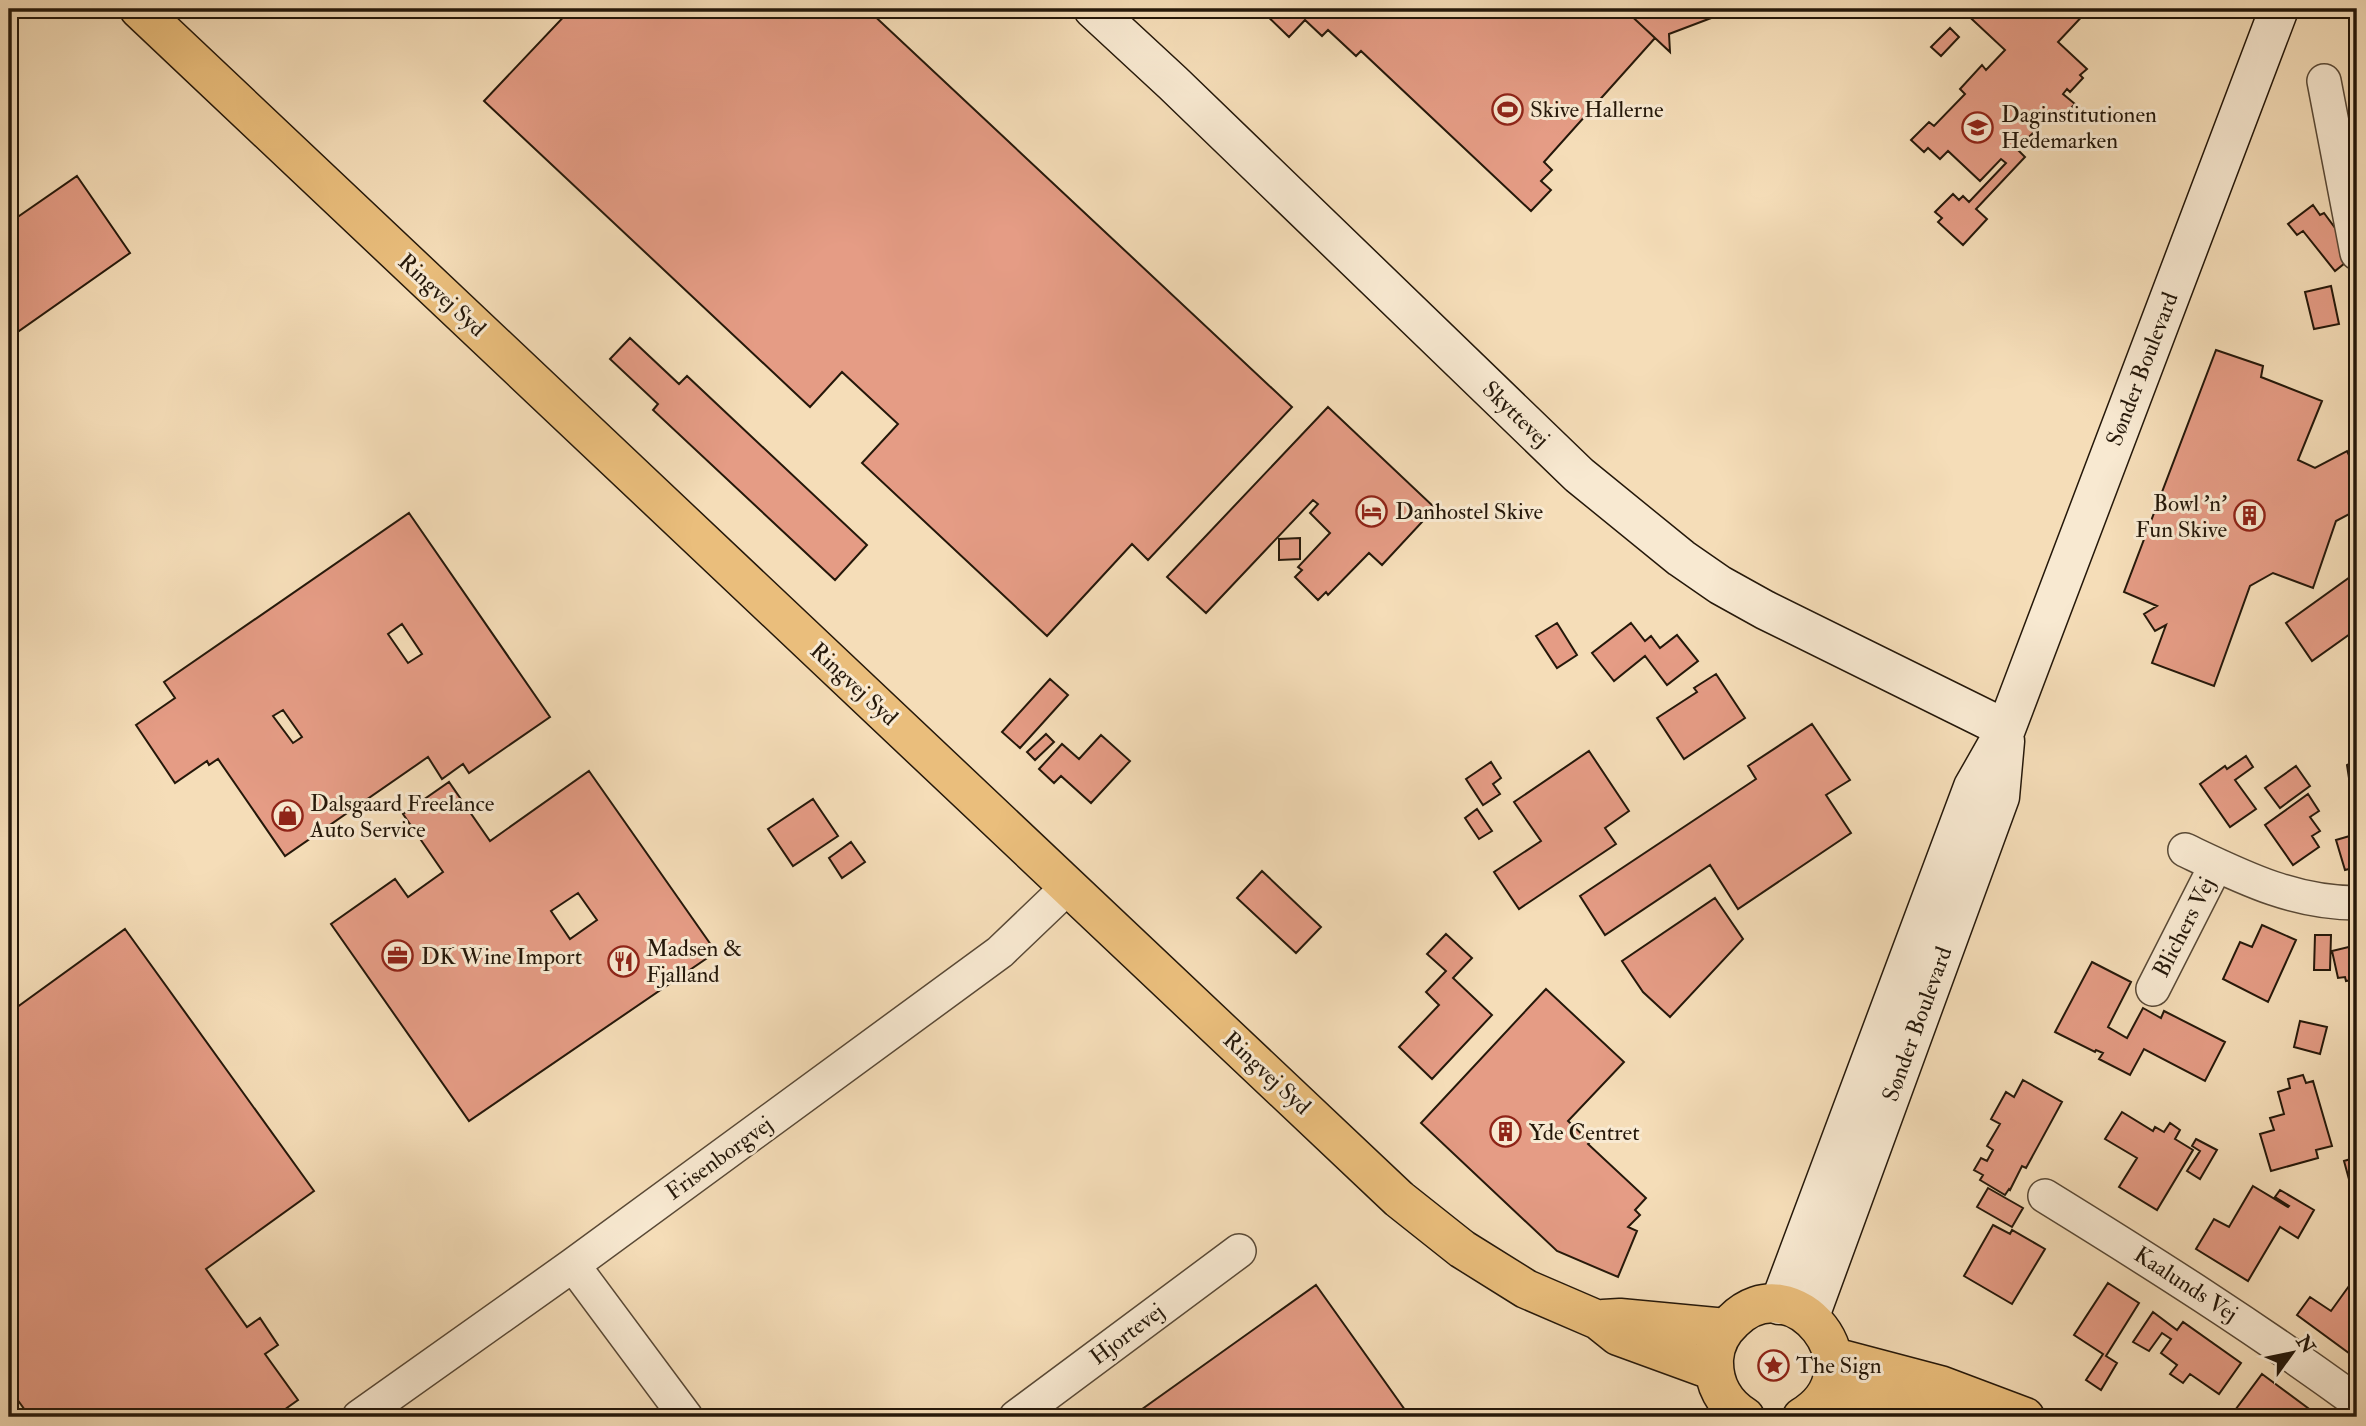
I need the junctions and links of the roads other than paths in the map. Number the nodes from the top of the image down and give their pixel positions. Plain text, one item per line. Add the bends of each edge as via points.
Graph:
1 (139, 9) edge
2 (1093, 9) edge
3 (2279, 9) edge
4 (2324, 81) dead end
5 (2357, 253) edge
6 (2006, 729) junction
7 (2185, 850) dead end
8 (2216, 864) junction
9 (1069, 886) junction
10 (2357, 903) edge
11 (2153, 989) dead end
12 (2046, 1196) dead end
13 (1239, 1251) dead end
14 (573, 1265) junction
15 (1794, 1310) junction
16 (1598, 1320) junction
17 (1726, 1328) junction
18 (1714, 1371) junction
19 (1831, 1373) junction
20 (2357, 1402) edge
21 (1737, 1415) edge
22 (359, 1417) edge
23 (686, 1417) edge
24 (1016, 1417) edge
25 (1802, 1417) edge
26 (1975, 1417) edge
27 (2025, 1417) edge

1 - 9 main road, Ringvej Syd
2 - 6 street, Skyttevej via 1579,475 1681,558 1765,610
3 - 6 street, Sønder Boulevard
4 - 5 street
6 - 15 street, Sønder Boulevard via 1973,787
7 - 8 street, Blichers Vej
8 - 10 street, Blichers Vej via 2265,887 2333,903
8 - 11 street, Blichers Vej
9 - 14 street, Frisenborgvej via 1000,952
9 - 16 main road, Ringvej Syd via 1399,1199 1462,1249 1526,1289
12 - 20 street, Kaalunds Vej via 2179,1279
13 - 24 street, Hjortevej
14 - 22 street, Frisenborgvej
14 - 23 street
15 - 17 main road via 1764,1305 1750,1309
15 - 19 main road via 1821,1327 1829,1341
16 - 17 main road, Ringvej Syd
16 - 18 main road, Ringvej Syd via 1618,1336
17 - 18 main road via 1718,1341
18 - 21 main road
19 - 25 main road via 1815,1409
19 - 26 main road
19 - 27 main road via 1940,1385

